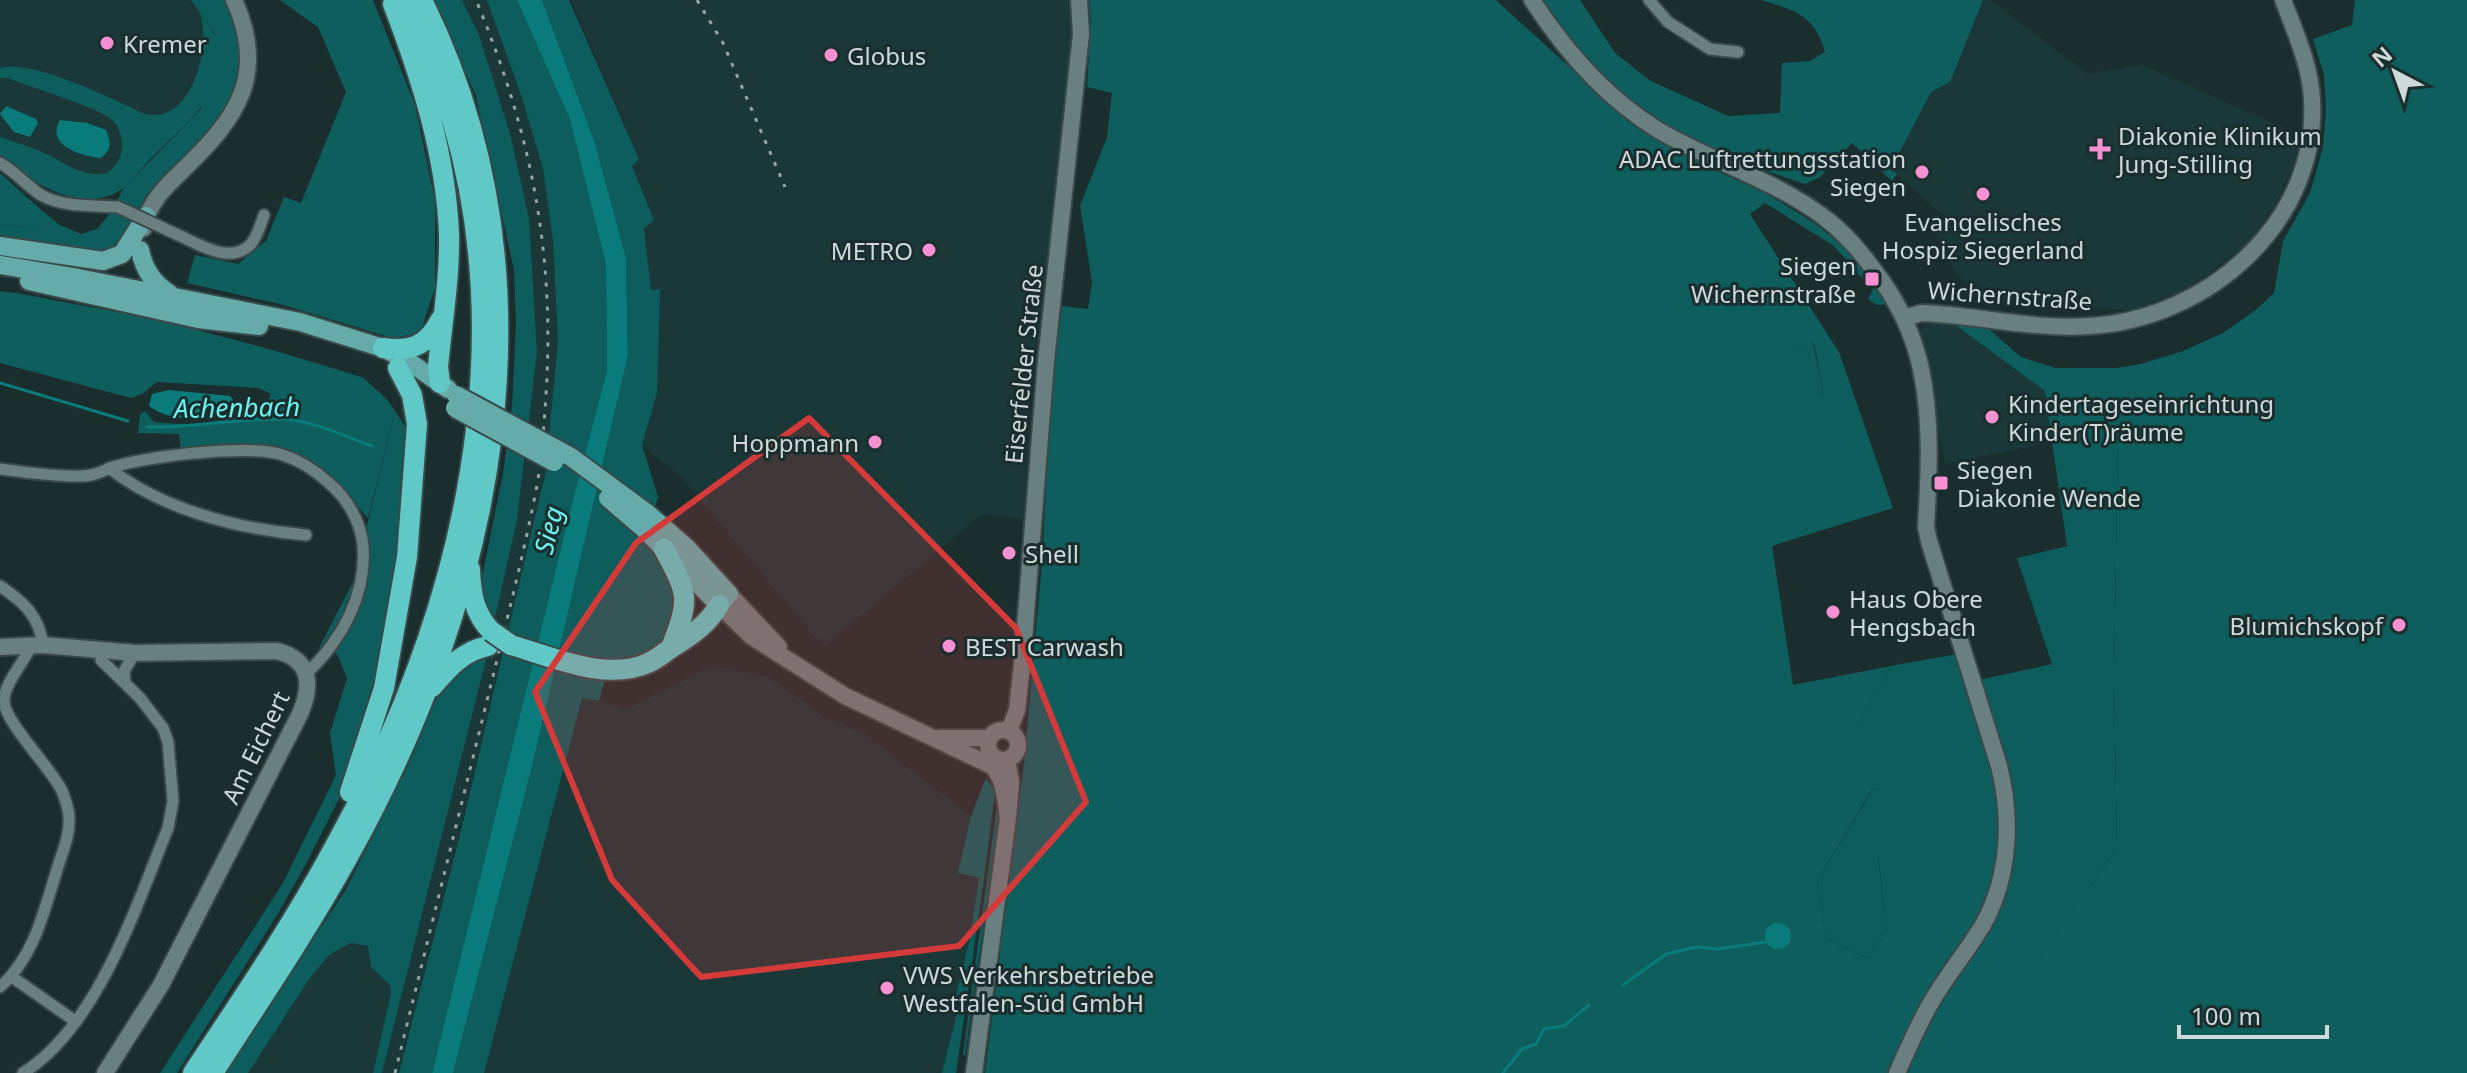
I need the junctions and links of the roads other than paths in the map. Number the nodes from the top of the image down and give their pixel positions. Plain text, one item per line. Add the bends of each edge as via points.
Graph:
1 (234, 0) edge
2 (391, 0) edge
3 (404, 0) edge
4 (422, 0) edge
5 (1079, 0) edge
6 (1532, 0) edge
7 (1649, 0) edge
8 (2283, 0) edge
9 (1738, 52) dead end
10 (0, 163) edge
11 (264, 215) dead end
12 (146, 216) junction
13 (0, 246) edge
14 (140, 250) junction
15 (3, 275) edge
16 (78, 278) junction
17 (132, 296) junction
18 (179, 299) junction
19 (443, 315) junction
20 (1905, 318) junction
21 (383, 348) junction
22 (398, 368) junction
23 (446, 395) junction
24 (417, 424) junction
25 (109, 468) junction
26 (0, 469) edge
27 (645, 520) junction
28 (306, 535) dead end
29 (664, 549) junction
30 (469, 552) junction
31 (0, 586) edge
32 (724, 599) junction
33 (490, 639) junction
34 (36, 645) junction
35 (0, 647) edge
36 (671, 648) junction
37 (103, 650) junction
38 (135, 653) junction
39 (306, 674) junction
40 (125, 682) junction
41 (422, 699) junction
42 (1009, 731) junction
43 (932, 737) junction
44 (989, 744) junction
45 (1007, 760) junction
46 (1008, 818) junction
47 (290, 924) junction
48 (12, 977) junction
49 (0, 987) edge
50 (75, 1021) junction
51 (23, 1073) edge
52 (105, 1073) edge
53 (193, 1073) edge
54 (213, 1073) edge
55 (974, 1073) edge
56 (1897, 1073) edge

1 - 12 street via 248,53 236,107 222,131 161,193
2 - 19 highway via 422,85 444,189 449,257
3 - 47 highway via 451,115 471,194 483,302 479,415 454,549 419,662 365,788
4 - 30 highway via 469,122 496,257 500,339 495,410
5 - 42 street, Eiserfelder Straße via 1081,34 1046,361 1022,665
6 - 20 street via 1589,74 1639,116 1828,221 1854,244
7 - 9 street via 1668,22 1710,49
8 - 20 street, Wichernstraße via 2308,69 2307,154 2283,214 2235,270 2166,309 2102,325 2057,326 1925,313
10 - 11 street, bridge via 43,196 69,204 118,207 218,253 237,253 252,243
12 - 13 main road via 122,254 103,261
12 - 14 street
14 - 16 main road via 118,269
14 - 17 street
14 - 18 main road via 153,280
15 - 16 main road
15 - 17 main road
16 - 17 main road
17 - 18 main road
17 - 22 main road via 198,319 278,329
18 - 21 main road via 300,322
19 - 21 highway via 431,337 416,347
19 - 23 highway via 438,367
20 - 56 street via 1927,408 1926,527 2002,776 2008,830 2001,875 1985,921 1929,1006
21 - 23 main road via 408,361
22 - 23 main road
22 - 24 highway via 412,395
23 - 24 highway
23 - 27 main road, bridge via 571,457
24 - 47 highway via 407,557 384,688 345,804
25 - 26 street via 90,475
25 - 28 street via 173,505 225,521
25 - 39 street via 254,451 281,454 312,467 335,488 362,533 360,584 347,624 326,656
27 - 29 main road
27 - 32 main road via 687,548
29 - 32 main road
29 - 36 highway via 686,604
30 - 33 highway via 472,598
30 - 41 highway
31 - 34 street via 34,615 41,629
32 - 36 highway via 699,615
32 - 43 street via 752,637 845,696
33 - 36 highway via 588,668 625,669 648,663
33 - 41 highway via 456,660
34 - 35 street, Am Eichert
34 - 37 street, Am Eichert
34 - 48 street via 4,703 48,765 70,817 40,928
37 - 38 street, Am Eichert
37 - 40 street via 101,660
38 - 39 street, Am Eichert via 277,651 294,659
38 - 40 street via 124,671
39 - 52 street, Am Eichert via 308,690 300,714 161,985
40 - 50 street via 166,734 172,814 116,956
41 - 54 highway via 349,856
42 - 44 street via 996,732
42 - 45 street, Eiserfelder Straße via 1018,740 1018,749
43 - 44 street
43 - 46 street via 992,766 1004,788
44 - 45 street via 997,760
45 - 46 street, Eiserfelder Straße
46 - 55 street, Eiserfelder Straße
47 - 53 highway
48 - 49 street
48 - 50 street
50 - 51 street via 55,1047

